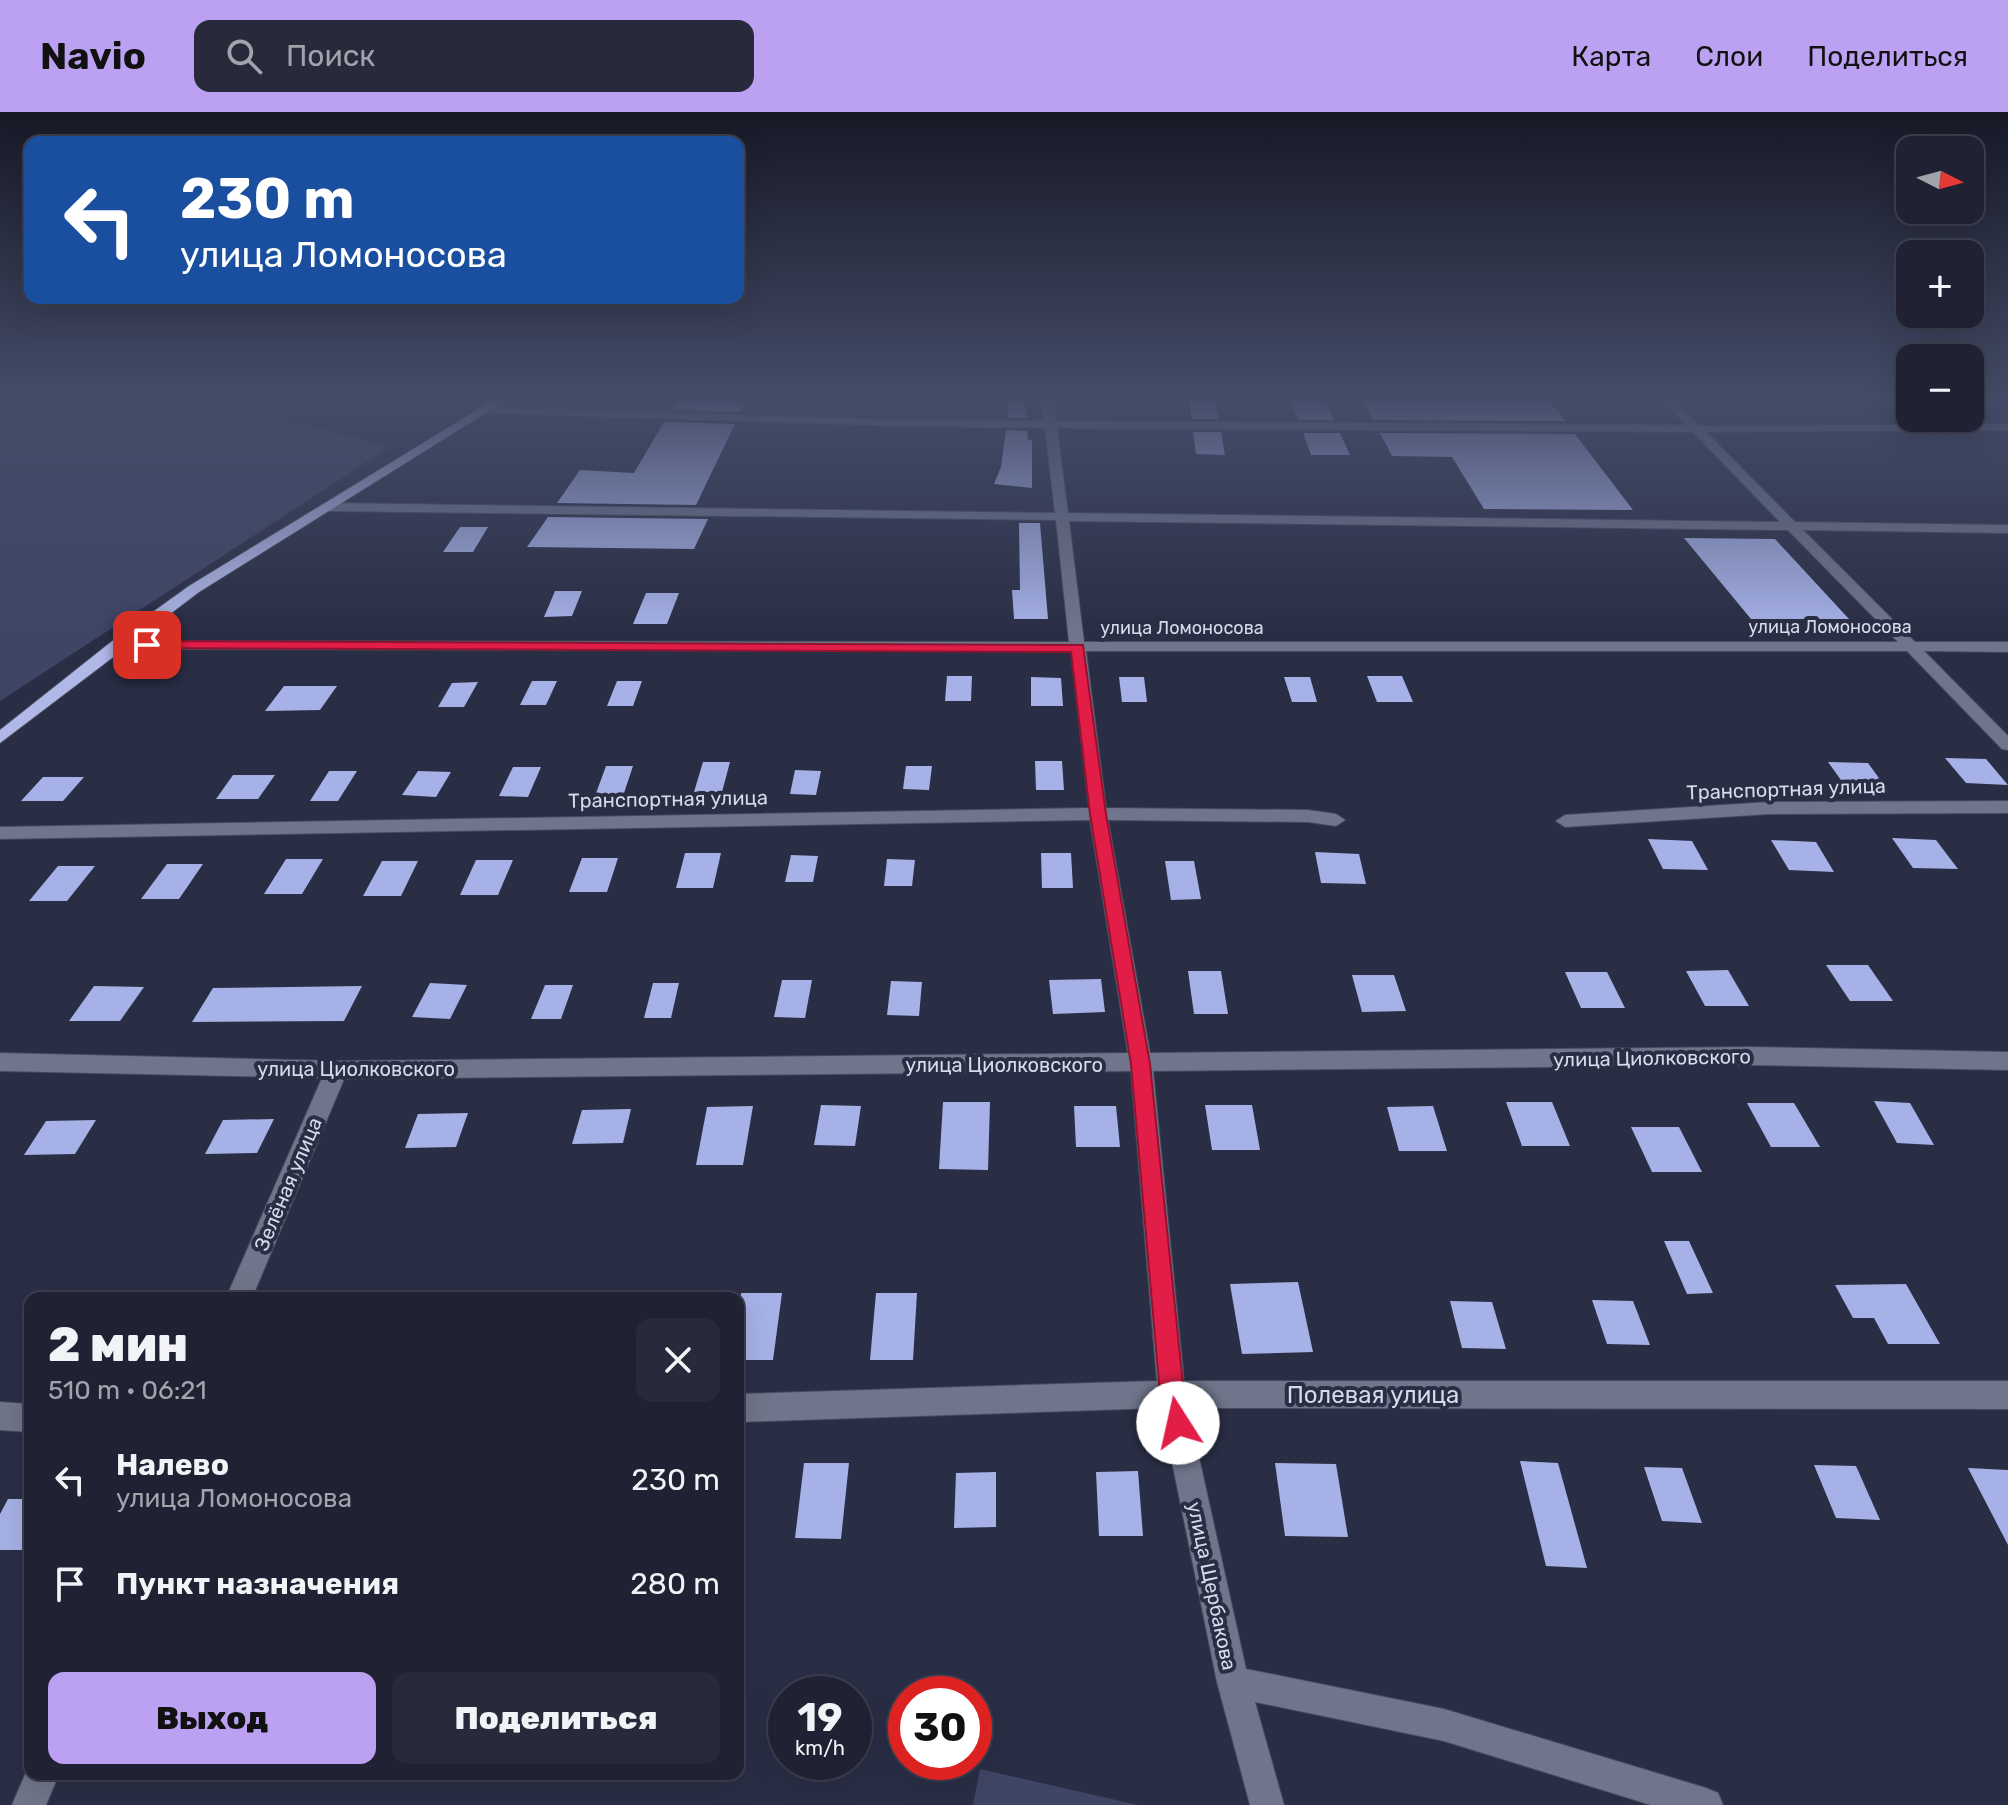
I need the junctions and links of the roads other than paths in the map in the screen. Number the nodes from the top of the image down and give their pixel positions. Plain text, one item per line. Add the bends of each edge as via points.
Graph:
1 (380, 475) edge
2 (1056, 475) edge
3 (1740, 475) edge
4 (328, 507) junction
5 (1062, 516) junction
6 (1791, 528) junction
7 (2008, 529) edge
8 (116, 645) junction
9 (1912, 647) junction
10 (2008, 647) edge
11 (1078, 648) junction
12 (0, 738) edge
13 (2008, 745) edge
14 (2008, 807) edge
15 (1098, 814) junction
16 (1336, 820) dead end
17 (1565, 821) dead end
18 (0, 833) edge
19 (2008, 1061) edge
20 (0, 1062) edge
21 (1141, 1064) junction
22 (337, 1070) junction
23 (242, 1292) edge
24 (1172, 1394) junction
25 (2008, 1395) edge
26 (744, 1408) edge
27 (0, 1416) edge
28 (24, 1418) edge
29 (1233, 1682) junction
30 (39, 1780) edge
31 (29, 1805) edge
32 (1267, 1805) edge
33 (1706, 1805) edge

1 - 4 main road
2 - 5 street, улица Щербакова
3 - 6 street
4 - 5 street
4 - 8 main road via 194,589
5 - 6 street
5 - 11 street, улица Щербакова
6 - 7 street
6 - 9 street
8 - 11 street, улица Ломоносова
8 - 12 main road
9 - 10 street, улица Ломоносова
9 - 11 street, улица Ломоносова
9 - 13 street
11 - 15 street, улица Щербакова
14 - 17 street, Транспортная улица via 1770,808
15 - 16 street, Транспортная улица
15 - 18 street, Транспортная улица
15 - 21 street, улица Щербакова
19 - 21 street, улица Циолковского via 1748,1056
20 - 22 street, улица Циолковского
21 - 22 street, улица Циолковского
21 - 24 street, улица Щербакова
22 - 23 street, Зелёная улица
24 - 25 street, Полевая улица
24 - 26 street, Полевая улица
24 - 29 street, улица Щербакова
27 - 28 street
29 - 32 street, улица Щербакова
29 - 33 street via 1444,1725
30 - 31 street

